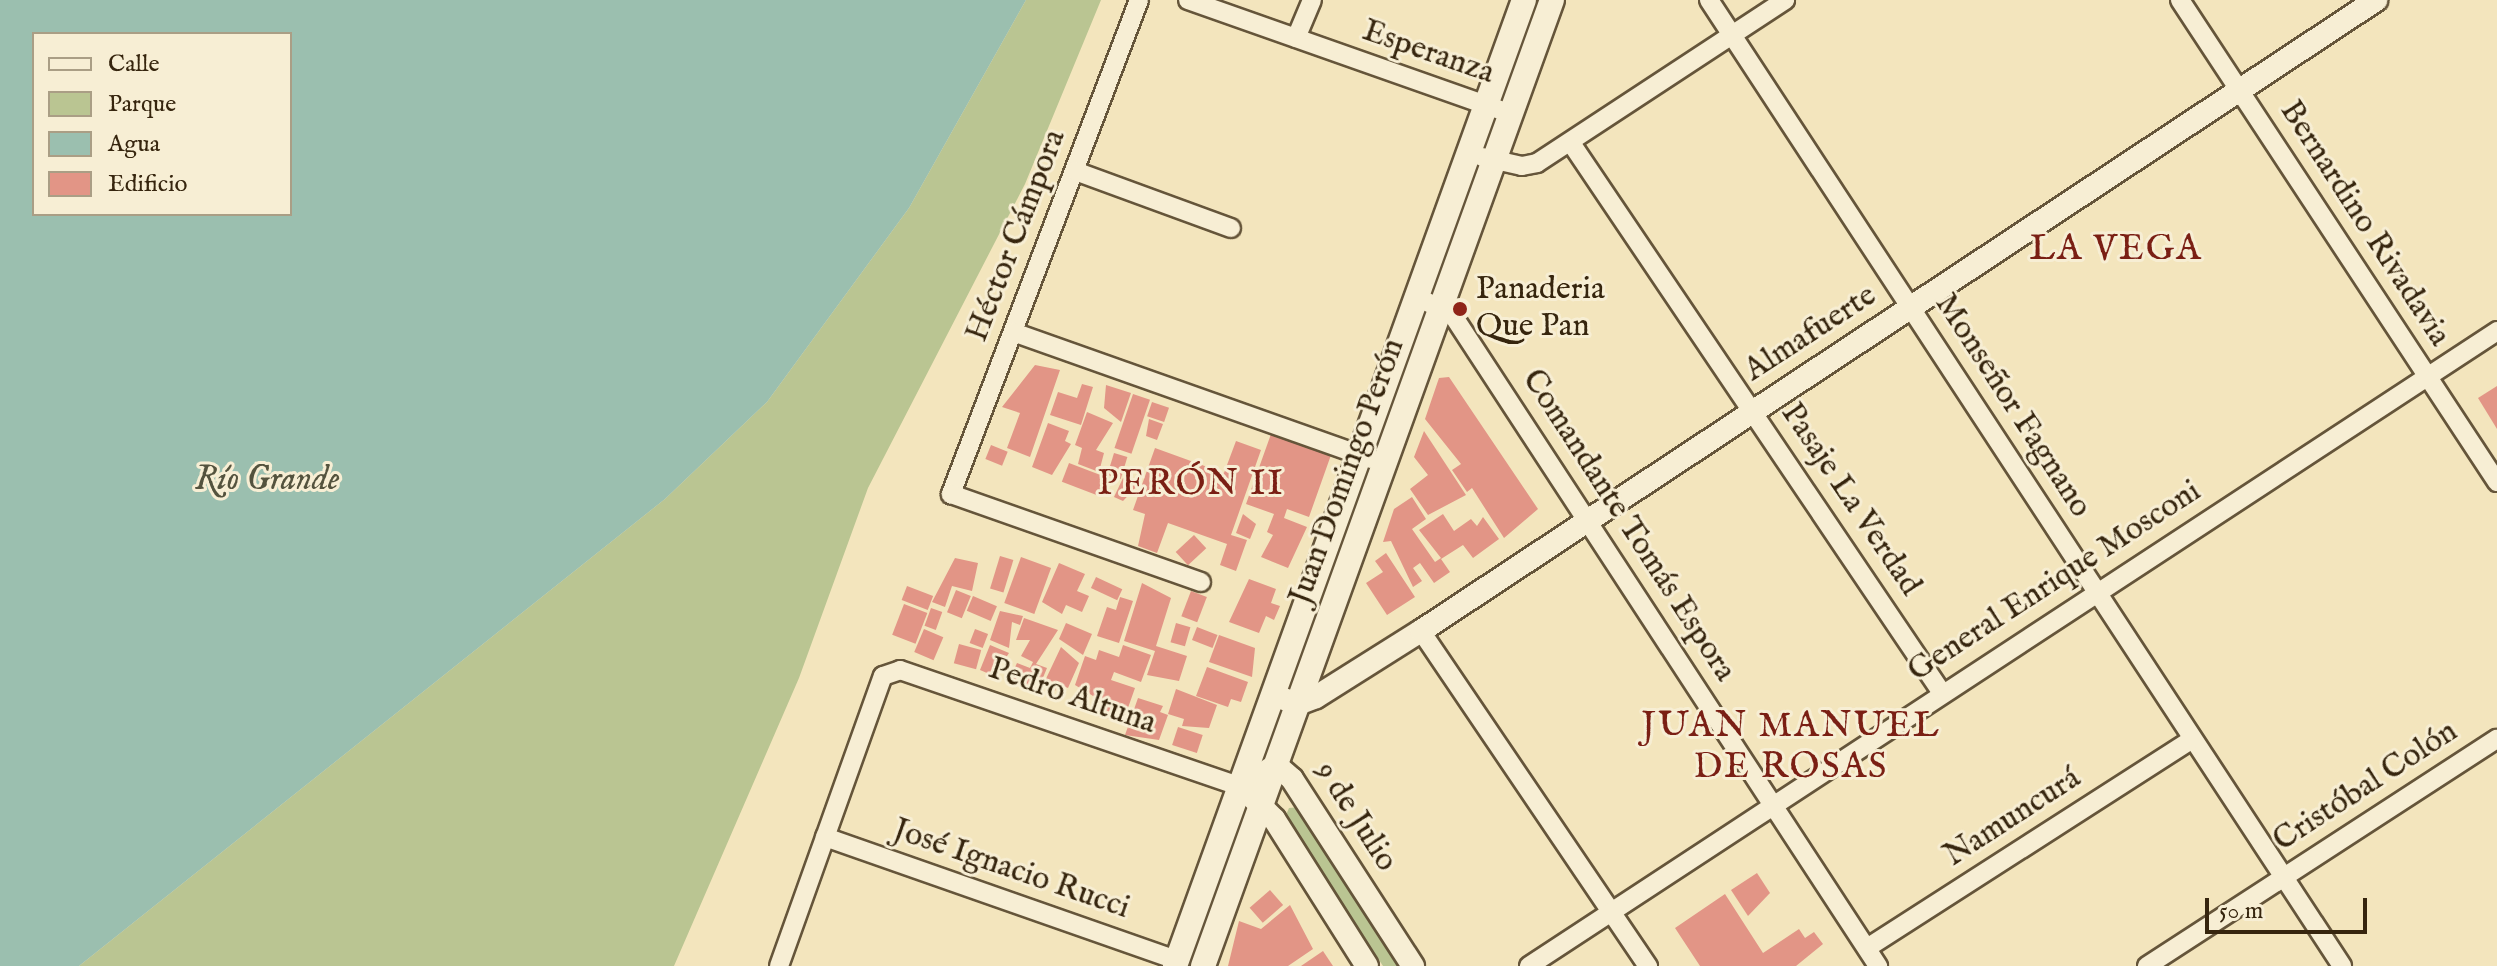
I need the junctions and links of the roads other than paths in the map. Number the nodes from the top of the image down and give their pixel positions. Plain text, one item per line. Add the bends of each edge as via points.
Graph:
1 (1139, 0) edge
2 (1188, 0) edge
3 (1312, 0) edge
4 (1524, 0) edge
5 (1552, 0) edge
6 (1709, 0) edge
7 (1785, 0) edge
8 (2180, 0) edge
9 (2376, 0) edge
10 (1732, 35) junction
11 (1296, 38) junction
12 (2239, 91) junction
13 (1486, 106) junction
14 (1511, 114) junction
15 (1571, 143) junction
16 (1469, 153) junction
17 (1495, 160) junction
18 (1075, 171) junction
19 (1231, 228) dead end
20 (1417, 297) junction
21 (1443, 305) junction
22 (1912, 308) junction
23 (2497, 331) edge
24 (1013, 332) junction
25 (2426, 374) junction
26 (1753, 409) junction
27 (1360, 455) junction
28 (1386, 463) junction
29 (2497, 482) edge
30 (1587, 520) junction
31 (1201, 582) dead end
32 (2096, 591) junction
33 (1421, 631) junction
34 (1942, 693) junction
35 (1288, 700) junction
36 (2192, 739) junction
37 (2497, 739) edge
38 (1276, 765) junction
39 (1242, 787) junction
40 (1774, 802) junction
41 (1262, 805) junction
42 (825, 837) junction
43 (2283, 876) junction
44 (1612, 911) junction
45 (1867, 948) junction
46 (1176, 963) edge
47 (779, 966) edge
48 (1203, 966) edge
49 (1367, 966) edge
50 (1413, 966) edge
51 (1529, 966) edge
52 (1648, 966) edge
53 (1878, 966) edge
54 (2147, 966) edge
55 (2342, 966) edge

1 - 18 street, Héctor Cámpora
2 - 11 street, Esperanza
3 - 11 street
4 - 13 main road, Juan Domingo Perón
5 - 14 main road, Juan Domingo Perón
6 - 10 street, Monseñor Fagnano
7 - 10 street
8 - 12 street, Bernardino Rivadavia
9 - 12 street, Almafuerte
10 - 15 street
10 - 22 street, Monseñor Fagnano
11 - 13 street, Esperanza
12 - 22 street, Almafuerte
12 - 25 street, Bernardino Rivadavia
13 - 14 street, Esperanza
13 - 16 main road, Juan Domingo Perón
14 - 17 main road, Juan Domingo Perón
15 - 17 street via 1537,163
15 - 26 street, Pasaje La Verdad
16 - 17 street
16 - 20 main road, Juan Domingo Perón
17 - 21 main road, Juan Domingo Perón
18 - 19 street
18 - 24 street, Héctor Cámpora
20 - 21 street
20 - 27 main road, Juan Domingo Perón
21 - 28 main road, Juan Domingo Perón
21 - 30 street, Comandante Tomás Espora
22 - 26 street, Almafuerte
22 - 32 street, Monseñor Fagnano
23 - 25 street, General Enrique Mosconi
24 - 27 street
24 - 31 street, Héctor Cámpora via 951,494
25 - 29 street, Bernardino Rivadavia
25 - 32 street, General Enrique Mosconi
26 - 30 street, Almafuerte
26 - 34 street, Pasaje La Verdad
27 - 28 street
27 - 35 main road, Juan Domingo Perón
28 - 35 main road, Juan Domingo Perón
30 - 33 street, Almafuerte
30 - 40 street, Comandante Tomás Espora
32 - 34 street, General Enrique Mosconi
32 - 36 street, Monseñor Fagnano
33 - 35 street, Almafuerte
33 - 44 street
34 - 40 street, General Enrique Mosconi
35 - 38 main road, Juan Domingo Perón
35 - 39 main road, Juan Domingo Perón
36 - 43 street, Monseñor Fagnano
36 - 45 street, Namuncurá
37 - 43 street, Cristóbal Colón
38 - 39 street, 9 de Julio
38 - 41 main road, Juan Domingo Perón
38 - 50 street, 9 de Julio via 1292,779
39 - 41 street
39 - 42 street, Pedro Altuna via 900,670 883,676
39 - 46 main road, Juan Domingo Perón
40 - 44 street, General Enrique Mosconi
40 - 45 street, Comandante Tomás Espora
41 - 48 main road, Juan Domingo Perón
41 - 49 street
42 - 46 street, José Ignacio Rucci
42 - 47 street
43 - 54 street, Cristóbal Colón
43 - 55 street, Monseñor Fagnano
44 - 51 street, General Enrique Mosconi
44 - 52 street
45 - 53 street, Comandante Tomás Espora

